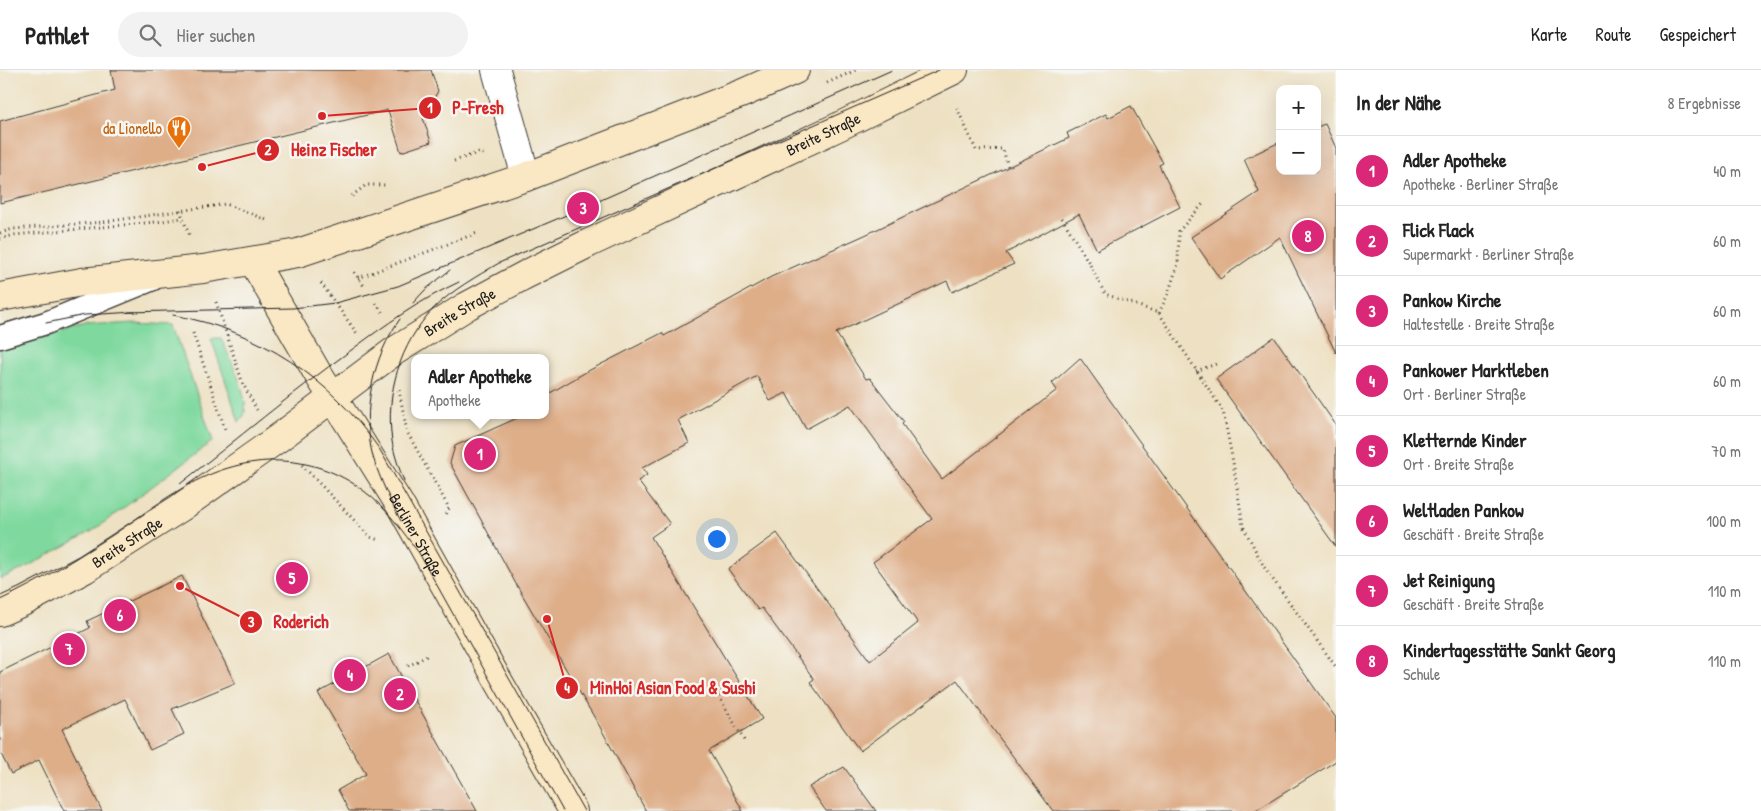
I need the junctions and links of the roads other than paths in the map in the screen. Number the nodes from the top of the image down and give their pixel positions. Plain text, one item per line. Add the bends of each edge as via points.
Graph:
1 (496, 70) edge
2 (795, 70) edge
3 (954, 70) edge
4 (526, 178) junction
5 (253, 262) junction
6 (173, 272) junction
7 (0, 297) edge
8 (0, 336) edge
9 (332, 397) junction
10 (0, 612) edge
11 (573, 811) edge

1 - 4 street
2 - 4 main road
3 - 9 main road, Breite Straße via 527,274 459,310 378,362
4 - 5 main road via 298,253
5 - 6 main road
5 - 9 main road, Berliner Straße
6 - 7 main road via 82,282
6 - 8 lane via 46,323
9 - 10 main road, Breite Straße via 180,508 85,569
9 - 11 main road, Berliner Straße via 400,505

